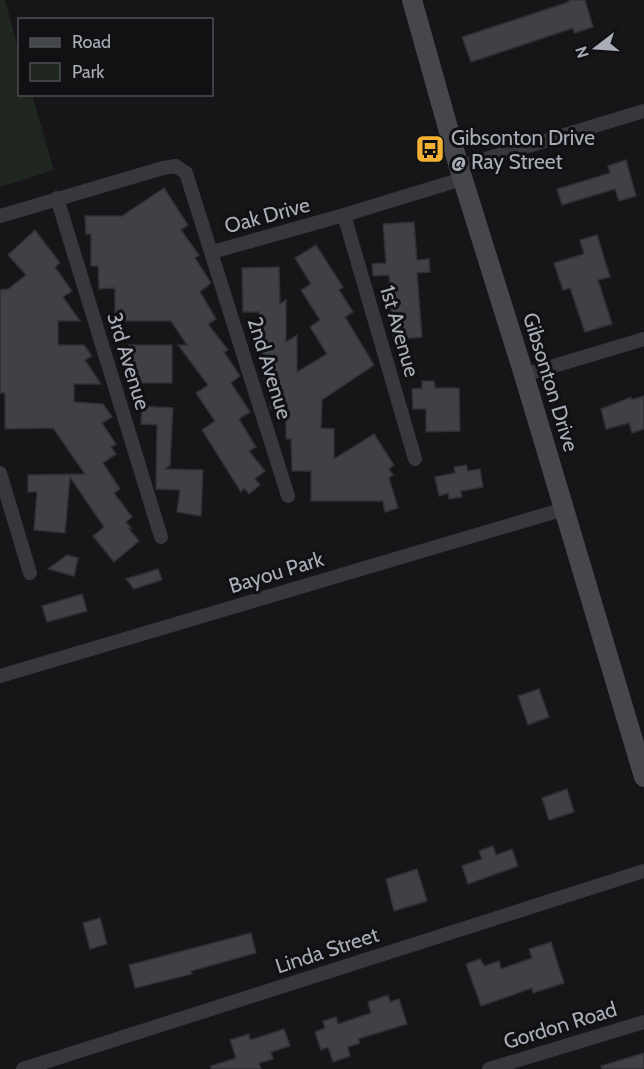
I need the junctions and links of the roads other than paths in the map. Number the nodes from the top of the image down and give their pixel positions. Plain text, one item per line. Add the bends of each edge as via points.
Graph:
1 (412, 0) edge
2 (644, 111) edge
3 (460, 173) junction
4 (57, 198) junction
5 (344, 215) junction
6 (0, 216) edge
7 (212, 252) junction
8 (644, 339) edge
9 (524, 375) junction
10 (415, 459) dead end
11 (0, 472) edge
12 (288, 496) dead end
13 (564, 509) junction
14 (161, 537) dead end
15 (30, 573) dead end
16 (0, 676) edge
17 (644, 777) edge
18 (644, 871) edge
19 (644, 1022) edge
20 (23, 1069) edge
21 (489, 1069) edge

1 - 3 main road, Gibsonton Drive
2 - 3 street, Oak Drive
3 - 5 street, Oak Drive
3 - 9 main road, Gibsonton Drive
4 - 6 street, Oak Drive
4 - 7 street, Oak Drive via 176,166 186,173
4 - 14 street, 3rd Avenue
5 - 7 street, Oak Drive
5 - 10 street, 1st Avenue
7 - 12 street, 2nd Avenue
8 - 9 street
9 - 13 main road, Gibsonton Drive
11 - 15 street
13 - 16 street, Bayou Park
13 - 17 main road, Gibsonton Drive
18 - 20 street, Linda Street
19 - 21 street, Gordon Road

